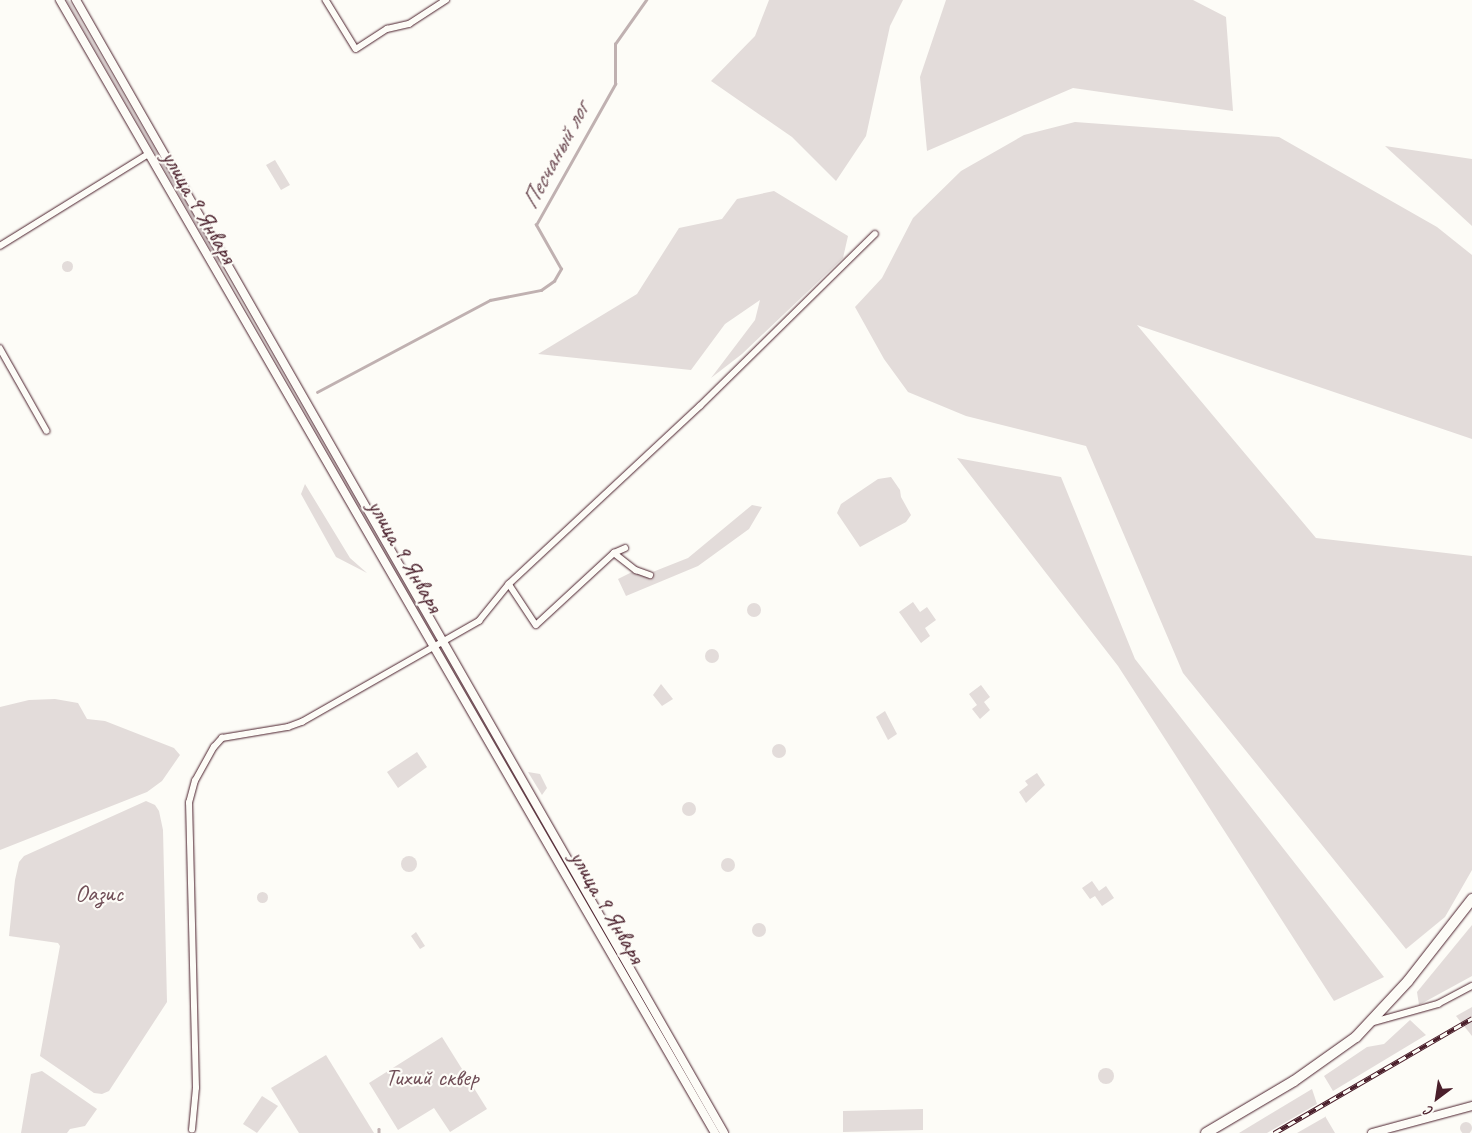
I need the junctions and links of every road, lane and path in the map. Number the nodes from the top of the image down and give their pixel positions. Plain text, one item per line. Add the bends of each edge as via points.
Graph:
1 (60, 0) edge
2 (76, 0) edge
3 (326, 0) edge
4 (446, 0) edge
5 (147, 155) junction
6 (875, 234) dead end
7 (0, 246) edge
8 (0, 348) edge
9 (47, 431) dead end
10 (625, 548) dead end
11 (614, 553) junction
12 (401, 570) junction
13 (393, 574) junction
14 (650, 575) dead end
15 (508, 584) junction
16 (444, 642) junction
17 (435, 647) junction
18 (1472, 899) edge
19 (1472, 986) edge
20 (1370, 1023) junction
21 (1472, 1106) edge
22 (192, 1130) dead end
23 (715, 1133) edge
24 (724, 1133) edge
25 (1206, 1133) edge
26 (1372, 1133) edge

1 - 5 main road, улица 9 Января
2 - 12 main road, улица 9 Января
3 - 4 street via 356,49 387,29 408,24
5 - 7 street
5 - 13 main road, улица 9 Января
6 - 15 street via 705,401
8 - 9 street
10 - 11 street
11 - 14 street via 636,570
11 - 15 street via 536,625
12 - 13 main road
12 - 16 main road, улица 9 Января
13 - 17 main road, улица 9 Января
15 - 16 street via 479,621
16 - 17 street
16 - 24 main road, улица 9 Января
17 - 22 street via 288,728 222,738 195,781 189,803 196,1088
17 - 23 main road, улица 9 Января
18 - 20 highway
19 - 20 street via 1438,1004
20 - 25 highway via 1312,1069
21 - 26 main road

